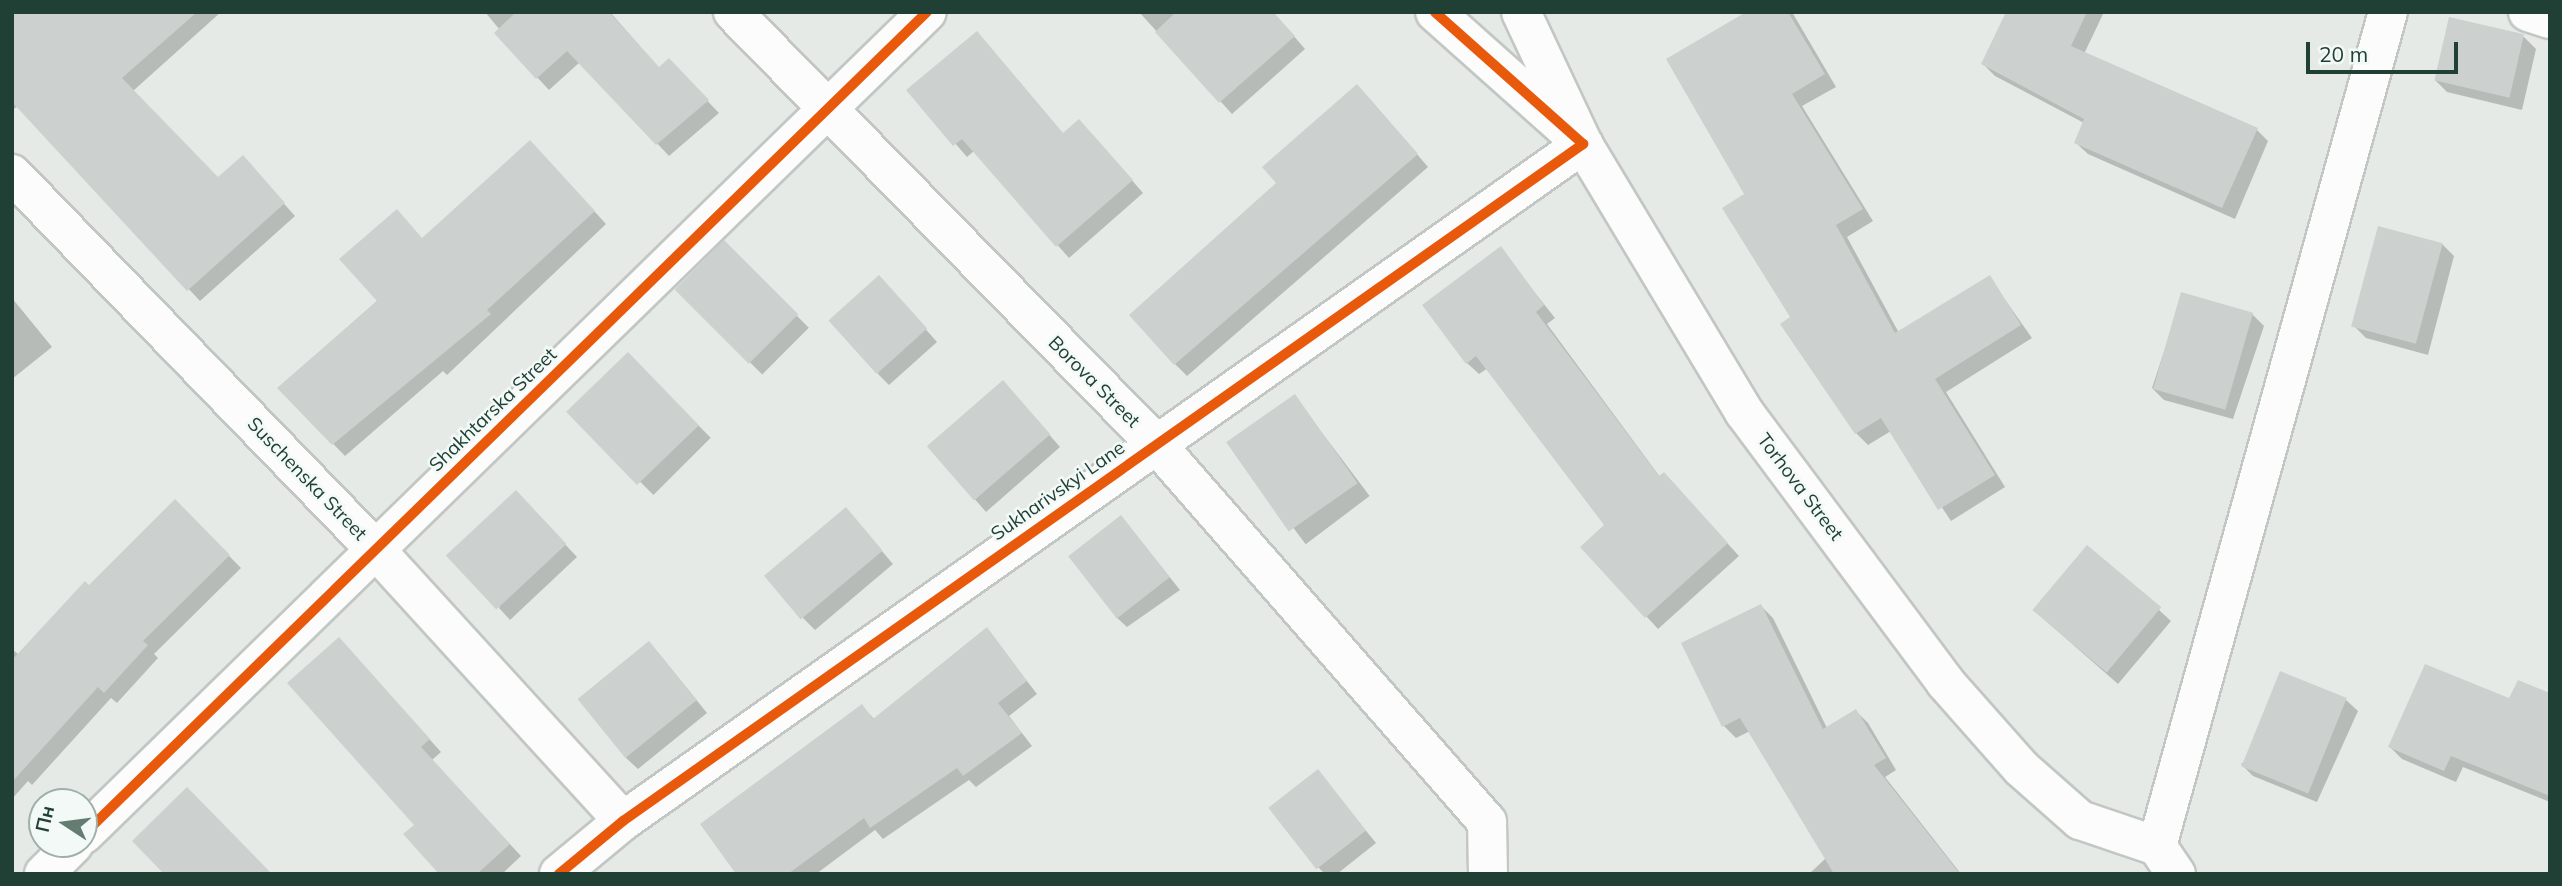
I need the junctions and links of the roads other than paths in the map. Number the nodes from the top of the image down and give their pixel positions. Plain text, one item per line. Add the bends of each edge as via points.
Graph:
1 (733, 12) edge
2 (927, 12) edge
3 (1435, 12) edge
4 (1521, 12) edge
5 (2389, 12) edge
6 (2528, 12) edge
7 (2550, 19) edge
8 (827, 113) junction
9 (1584, 144) junction
10 (12, 174) edge
11 (1156, 444) junction
12 (374, 548) junction
13 (98, 820) edge
14 (623, 821) junction
15 (60, 858) edge
16 (2166, 860) edge
17 (44, 874) edge
18 (559, 874) edge
19 (1489, 874) edge

1 - 8 street, Borova Street
2 - 8 street, Shakhtarska Street
3 - 9 street
4 - 9 street, Torhova Street
5 - 16 street
6 - 7 street
8 - 11 street, Borova Street
8 - 12 street, Shakhtarska Street
9 - 11 street, Sukharivskyi Lane
9 - 16 street, Torhova Street via 1744,412 1945,682 2021,768 2080,820
10 - 12 street, Suschenska Street
11 - 14 street, Sukharivskyi Lane
11 - 19 street, Borova Street via 1487,822
12 - 13 street, Shakhtarska Street
12 - 14 street, Suschenska Street
14 - 18 street, Sukharivskyi Lane
15 - 17 street

